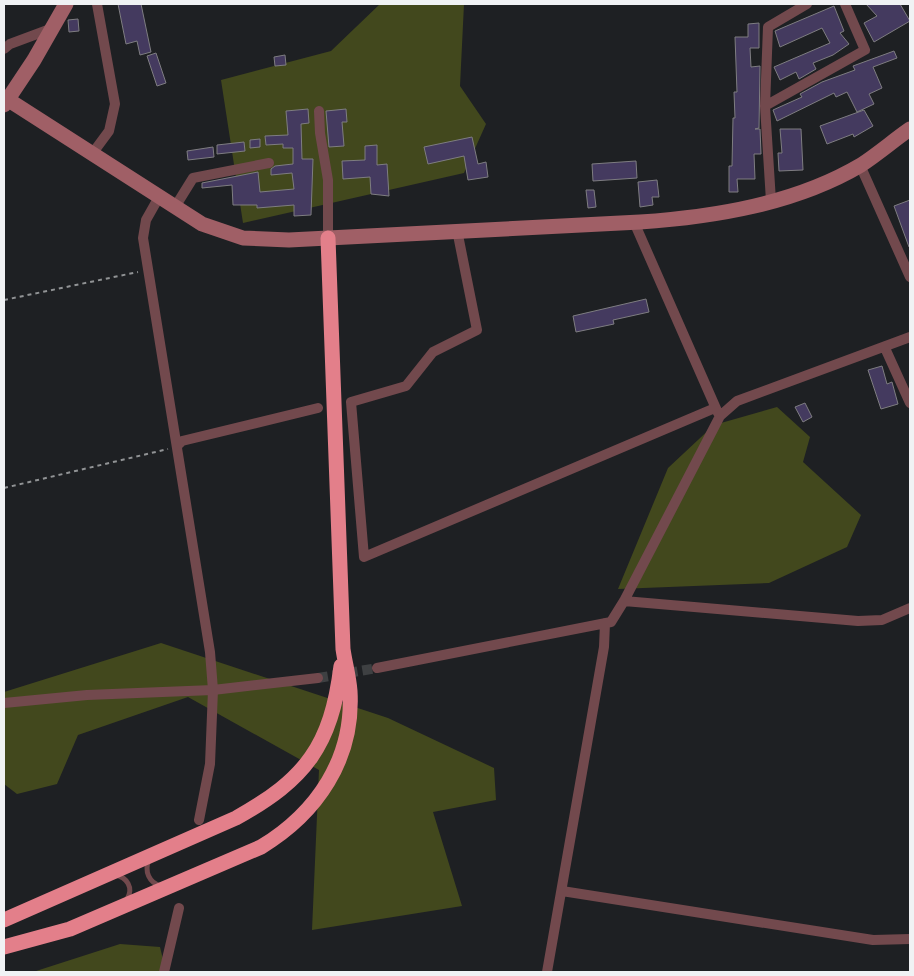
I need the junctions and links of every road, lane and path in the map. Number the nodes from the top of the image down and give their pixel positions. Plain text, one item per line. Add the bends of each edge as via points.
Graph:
1 (66, 4) edge
2 (97, 4) edge
3 (808, 4) edge
4 (845, 4) edge
5 (54, 27) junction
6 (4, 49) edge
7 (5, 100) edge
8 (765, 106) junction
9 (319, 111) dead end
10 (910, 128) edge
11 (92, 154) junction
12 (269, 163) dead end
13 (860, 165) junction
14 (159, 197) junction
15 (771, 201) junction
16 (175, 207) junction
17 (634, 222) junction
18 (458, 230) junction
19 (328, 238) junction
20 (148, 270) junction
21 (910, 277) edge
22 (4, 300) edge
23 (910, 337) edge
24 (885, 348) junction
25 (910, 404) edge
26 (318, 408) dead end
27 (718, 412) junction
28 (177, 446) junction
29 (4, 488) edge
30 (624, 601) junction
31 (910, 608) edge
32 (604, 623) junction
33 (343, 649) junction
34 (377, 668) tunnel mouth
35 (318, 678) tunnel mouth
36 (213, 690) junction
37 (4, 703) edge
38 (199, 820) dead end
39 (154, 854) junction
40 (104, 875) junction
41 (169, 886) junction
42 (562, 891) junction
43 (179, 908) dead end
44 (118, 909) junction
45 (4, 920) edge
46 (910, 939) edge
47 (4, 947) edge
48 (164, 972) edge
49 (547, 972) edge

1 - 5 street
2 - 11 street via 115,104 109,131
3 - 8 street via 768,27
4 - 8 street via 865,50
5 - 6 street
5 - 7 street
7 - 11 street
8 - 15 street
9 - 19 street via 328,180
10 - 13 street
11 - 14 street
12 - 16 street via 193,178
13 - 15 street via 804,192
13 - 21 street
14 - 16 street
14 - 20 street via 143,230
15 - 17 street via 690,218
16 - 19 street via 202,224 243,238
17 - 18 street
17 - 27 street
18 - 19 street
18 - 27 street via 477,330 433,352 406,386 351,402 364,557
19 - 33 highway
20 - 22 path
20 - 28 street
23 - 24 street
24 - 25 street
24 - 27 street via 737,401
26 - 28 street via 182,441
27 - 30 street
28 - 29 path
28 - 36 street via 209,643
30 - 31 street via 858,622 882,620
30 - 32 street via 611,622
32 - 34 street
32 - 42 street via 604,647
33 - 39 highway via 332,717 320,744 287,785 236,818
33 - 41 highway via 350,690 345,744 335,771 322,792 306,813 284,833 261,847
35 - 36 street
36 - 37 street via 87,695
36 - 38 street via 210,764
39 - 40 highway
39 - 41 lane via 148,862 149,877 158,886
40 - 44 lane via 118,875 128,882 129,897
40 - 45 highway
41 - 44 highway
42 - 46 street via 873,940
42 - 49 street
43 - 48 street
44 - 47 highway via 70,929

